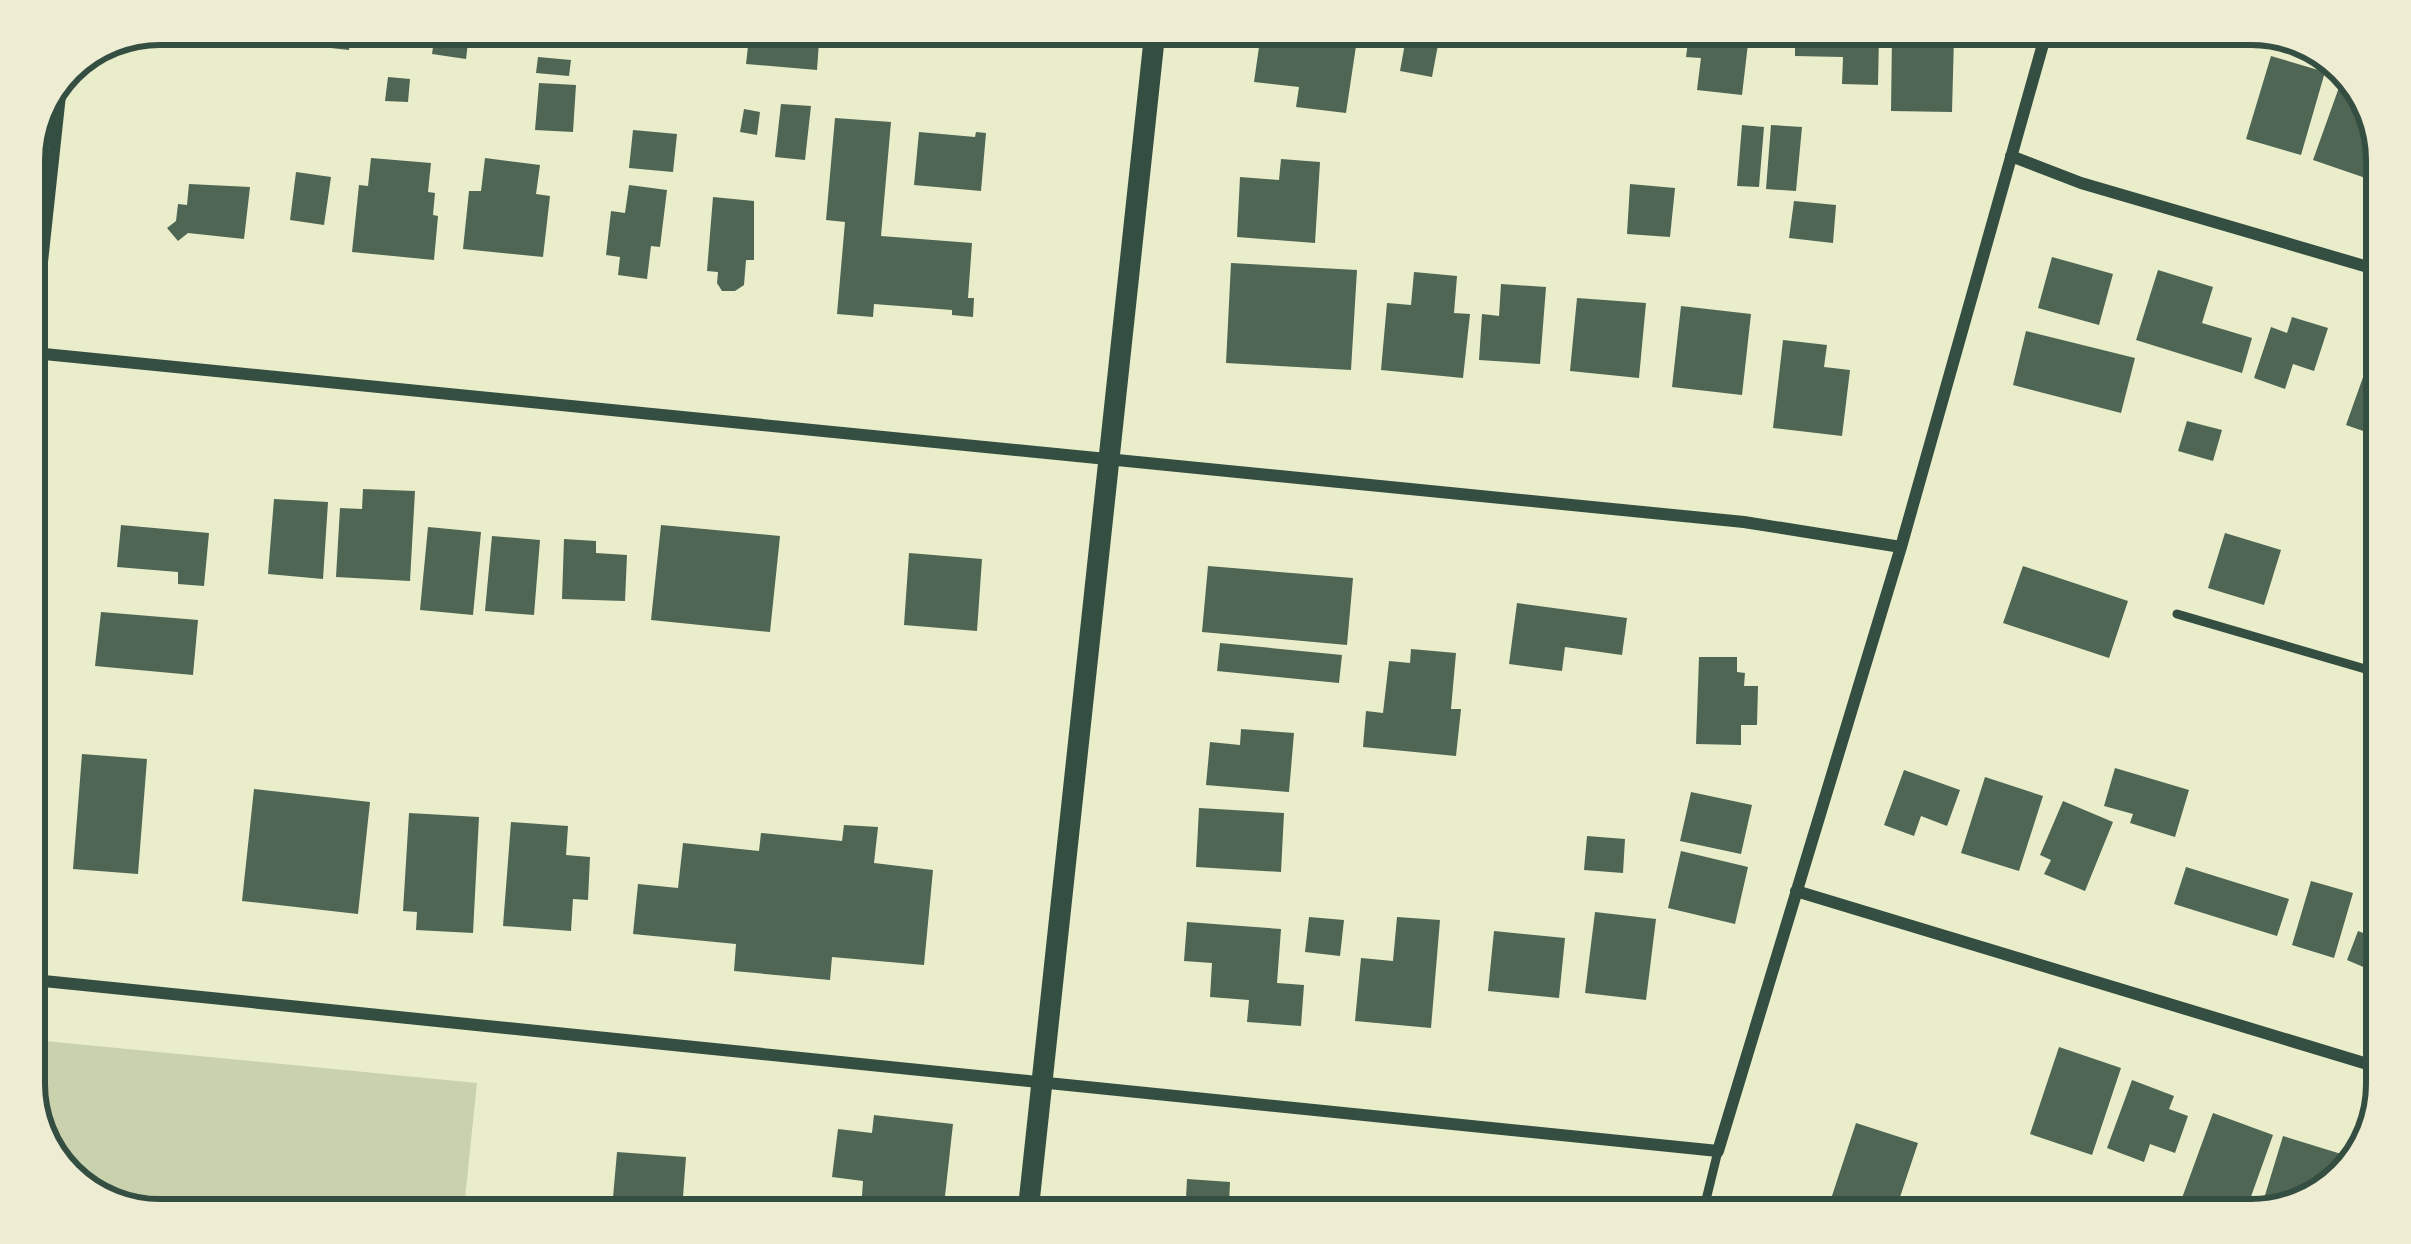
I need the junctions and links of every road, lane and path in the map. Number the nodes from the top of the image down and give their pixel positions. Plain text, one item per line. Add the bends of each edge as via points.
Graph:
1 (1154, 45) edge
2 (2043, 45) edge
3 (58, 107) edge
4 (2011, 156) junction
5 (45, 218) edge
6 (2366, 266) edge
7 (45, 355) edge
8 (1110, 458) junction
9 (1900, 547) junction
10 (2177, 614) dead end
11 (2366, 669) edge
12 (1796, 891) junction
13 (45, 981) edge
14 (2366, 1064) edge
15 (1042, 1084) junction
16 (1718, 1151) junction
17 (1029, 1199) edge
18 (1706, 1199) edge

1 - 8 street
2 - 4 street
3 - 5 street
4 - 6 street
4 - 9 street
7 - 8 street
8 - 9 street via 1744,522
8 - 15 street
9 - 12 street
10 - 11 lane
12 - 14 street
12 - 16 street
13 - 15 street
15 - 16 street
15 - 17 street
16 - 18 lane

